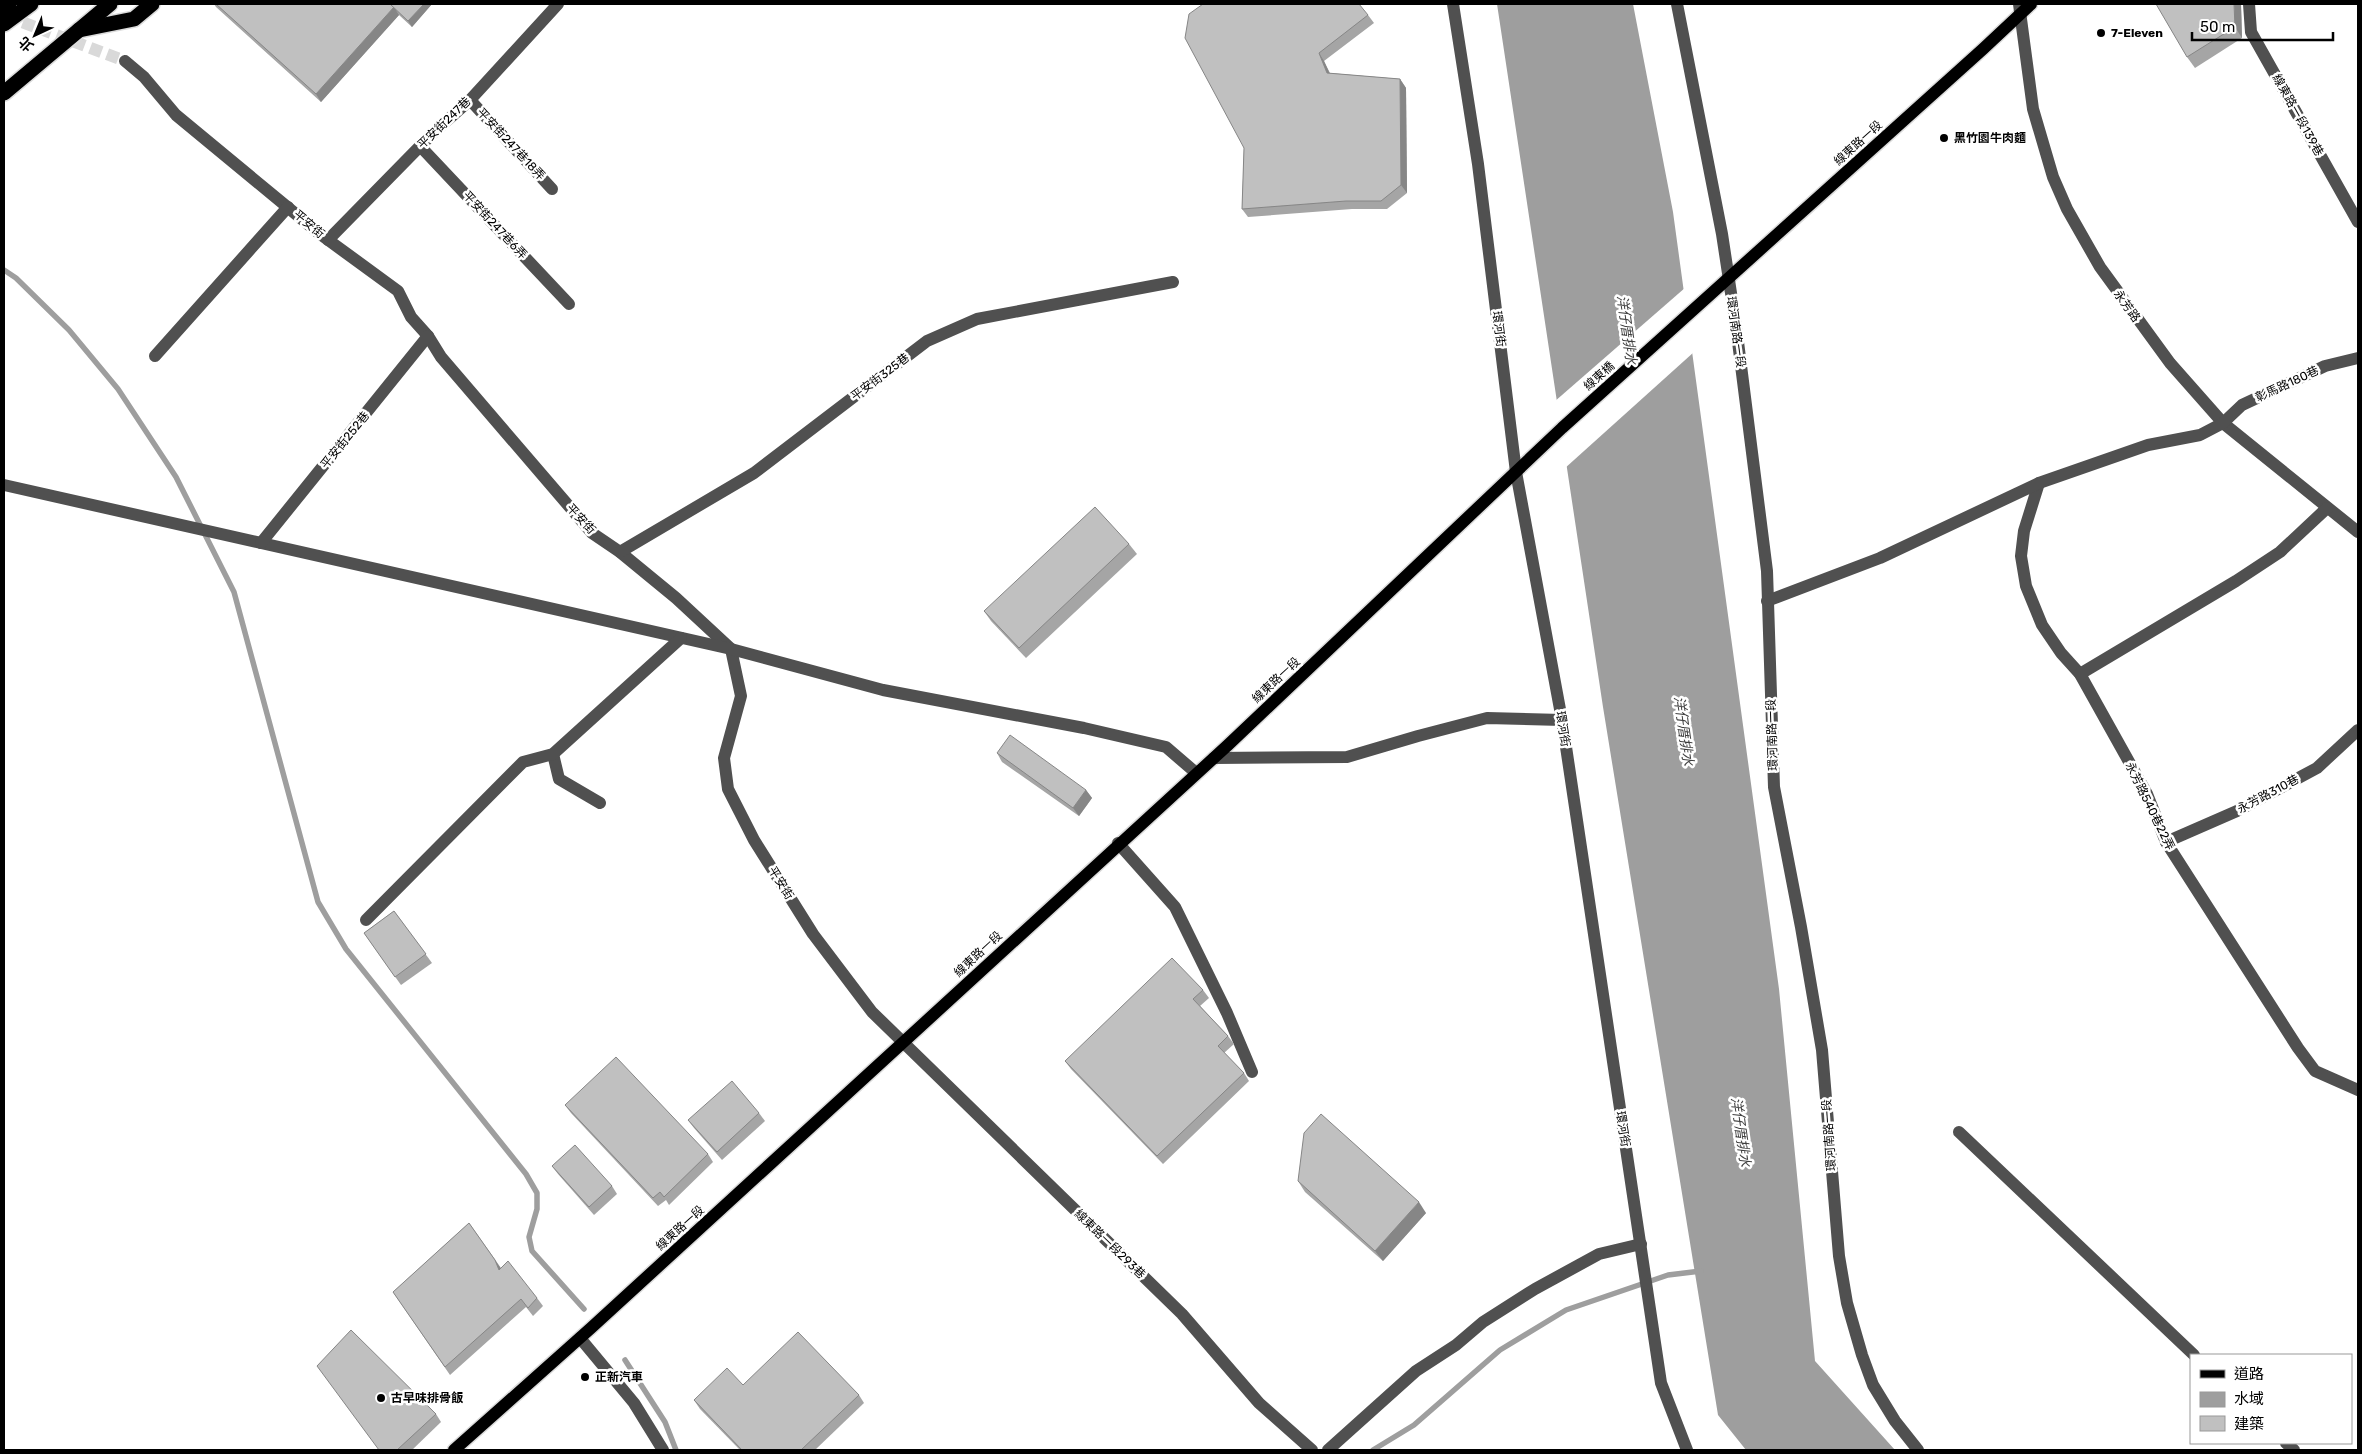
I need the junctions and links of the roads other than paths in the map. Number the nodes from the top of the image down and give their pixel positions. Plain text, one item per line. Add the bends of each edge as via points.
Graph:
1 (9, 4) edge
2 (31, 4) edge
3 (110, 4) edge
4 (152, 4) edge
5 (558, 4) edge
6 (1452, 4) edge
7 (1677, 4) edge
8 (2031, 4) edge
9 (2249, 4) edge
10 (2020, 9) edge
11 (4, 14) edge
12 (4, 24) edge
13 (78, 30) junction
14 (125, 61) tunnel mouth
15 (4, 93) edge
16 (470, 100) junction
17 (420, 146) junction
18 (552, 188) dead end
19 (288, 207) junction
20 (2358, 222) edge
21 (328, 240) junction
22 (1728, 277) junction
23 (1173, 282) dead end
24 (1701, 301) joint
25 (569, 304) dead end
26 (428, 336) junction
27 (155, 356) dead end
28 (2358, 358) edge
29 (2223, 423) junction
30 (1516, 472) junction
31 (2039, 483) junction
32 (4, 485) edge
33 (2327, 508) junction
34 (2358, 532) edge
35 (261, 543) junction
36 (620, 552) junction
37 (1767, 601) junction
38 (681, 638) junction
39 (731, 649) junction
40 (2080, 674) junction
41 (1562, 720) junction
42 (2358, 730) edge
43 (553, 754) junction
44 (1214, 758) junction
45 (1195, 772) junction
46 (600, 802) dead end
47 (2166, 842) junction
48 (1118, 843) junction
49 (366, 920) dead end
50 (902, 1042) junction
51 (1252, 1072) dead end
52 (2358, 1090) edge
53 (1959, 1132) dead end
54 (1641, 1244) junction
55 (580, 1338) junction
56 (2193, 1354) edge
57 (454, 1450) edge
58 (663, 1450) edge
59 (1312, 1450) edge
60 (1328, 1450) edge
61 (1687, 1450) edge
62 (1918, 1450) edge

1 - 11 highway
2 - 12 highway
3 - 13 highway
4 - 13 highway via 134,18
5 - 16 street, 平安街247巷
6 - 30 street, 環河街 via 1478,164
7 - 22 street, 環河南路一段
8 - 10 main road, 線東路一段
9 - 20 street, 線東路一段139巷 via 2251,32
10 - 22 main road, 線東路一段
10 - 29 street, 永芳路 via 2033,109 2053,177 2067,209 2126,306 2170,363
13 - 15 highway
14 - 19 street, 平安街 via 144,77 176,115
16 - 17 street, 平安街247巷
16 - 18 street, 平安街247巷18弄
17 - 21 street, 平安街247巷
17 - 25 street, 平安街247巷6弄
19 - 21 street, 平安街
19 - 27 street
21 - 26 street, 平安街 via 398,291 411,317
22 - 24 main road, 線東路一段
22 - 37 street, 環河南路一段 via 1767,571
23 - 36 street, 平安街325巷 via 978,319 927,341 754,473
24 - 30 main road, 線東橋
26 - 35 street, 平安街252巷
26 - 36 street, 平安街 via 441,357 592,533
28 - 29 street, 彰馬路180巷 via 2325,366 2242,405
29 - 31 street, 彰馬路180巷 via 2200,435 2148,444
29 - 33 street, 永芳路
30 - 41 street, 環河街
30 - 44 main road, 線東路一段
31 - 37 street, 彰馬路180巷 via 1880,558
31 - 40 street, 永芳路540巷22弄 via 2024,531 2021,556 2026,586 2042,625
32 - 35 street
33 - 34 street, 永芳路
33 - 40 street via 2280,552
35 - 38 street
36 - 39 street, 平安街 via 710,627
37 - 62 street, 環河南路一段 via 1774,787 1822,1050 1839,1256 1847,1303 1873,1385
38 - 39 street
38 - 43 street
39 - 45 street via 883,690 1166,747
39 - 50 street, 平安街 via 741,696 724,758 728,789 754,840 813,934 872,1012
40 - 47 street, 永芳路540巷22弄 via 2147,794
41 - 44 street via 1487,718 1347,757
41 - 54 street, 環河街
42 - 47 street, 永芳路310巷 via 2317,768 2237,811
43 - 46 street via 559,779
43 - 49 street via 523,762
44 - 45 main road, 線東路一段
45 - 48 main road, 線東路一段
47 - 52 street, 永芳路540巷22弄 via 2315,1071
48 - 50 main road, 線東路一段
48 - 51 street via 1175,907
50 - 55 main road, 線東路一段
50 - 59 street, 線東路一段293巷 via 1182,1314 1259,1403
53 - 56 street
54 - 60 street via 1599,1254 1483,1322 1456,1345 1416,1371
54 - 61 street, 環河街 via 1661,1383
55 - 57 main road, 線東路一段
55 - 58 street via 634,1403

